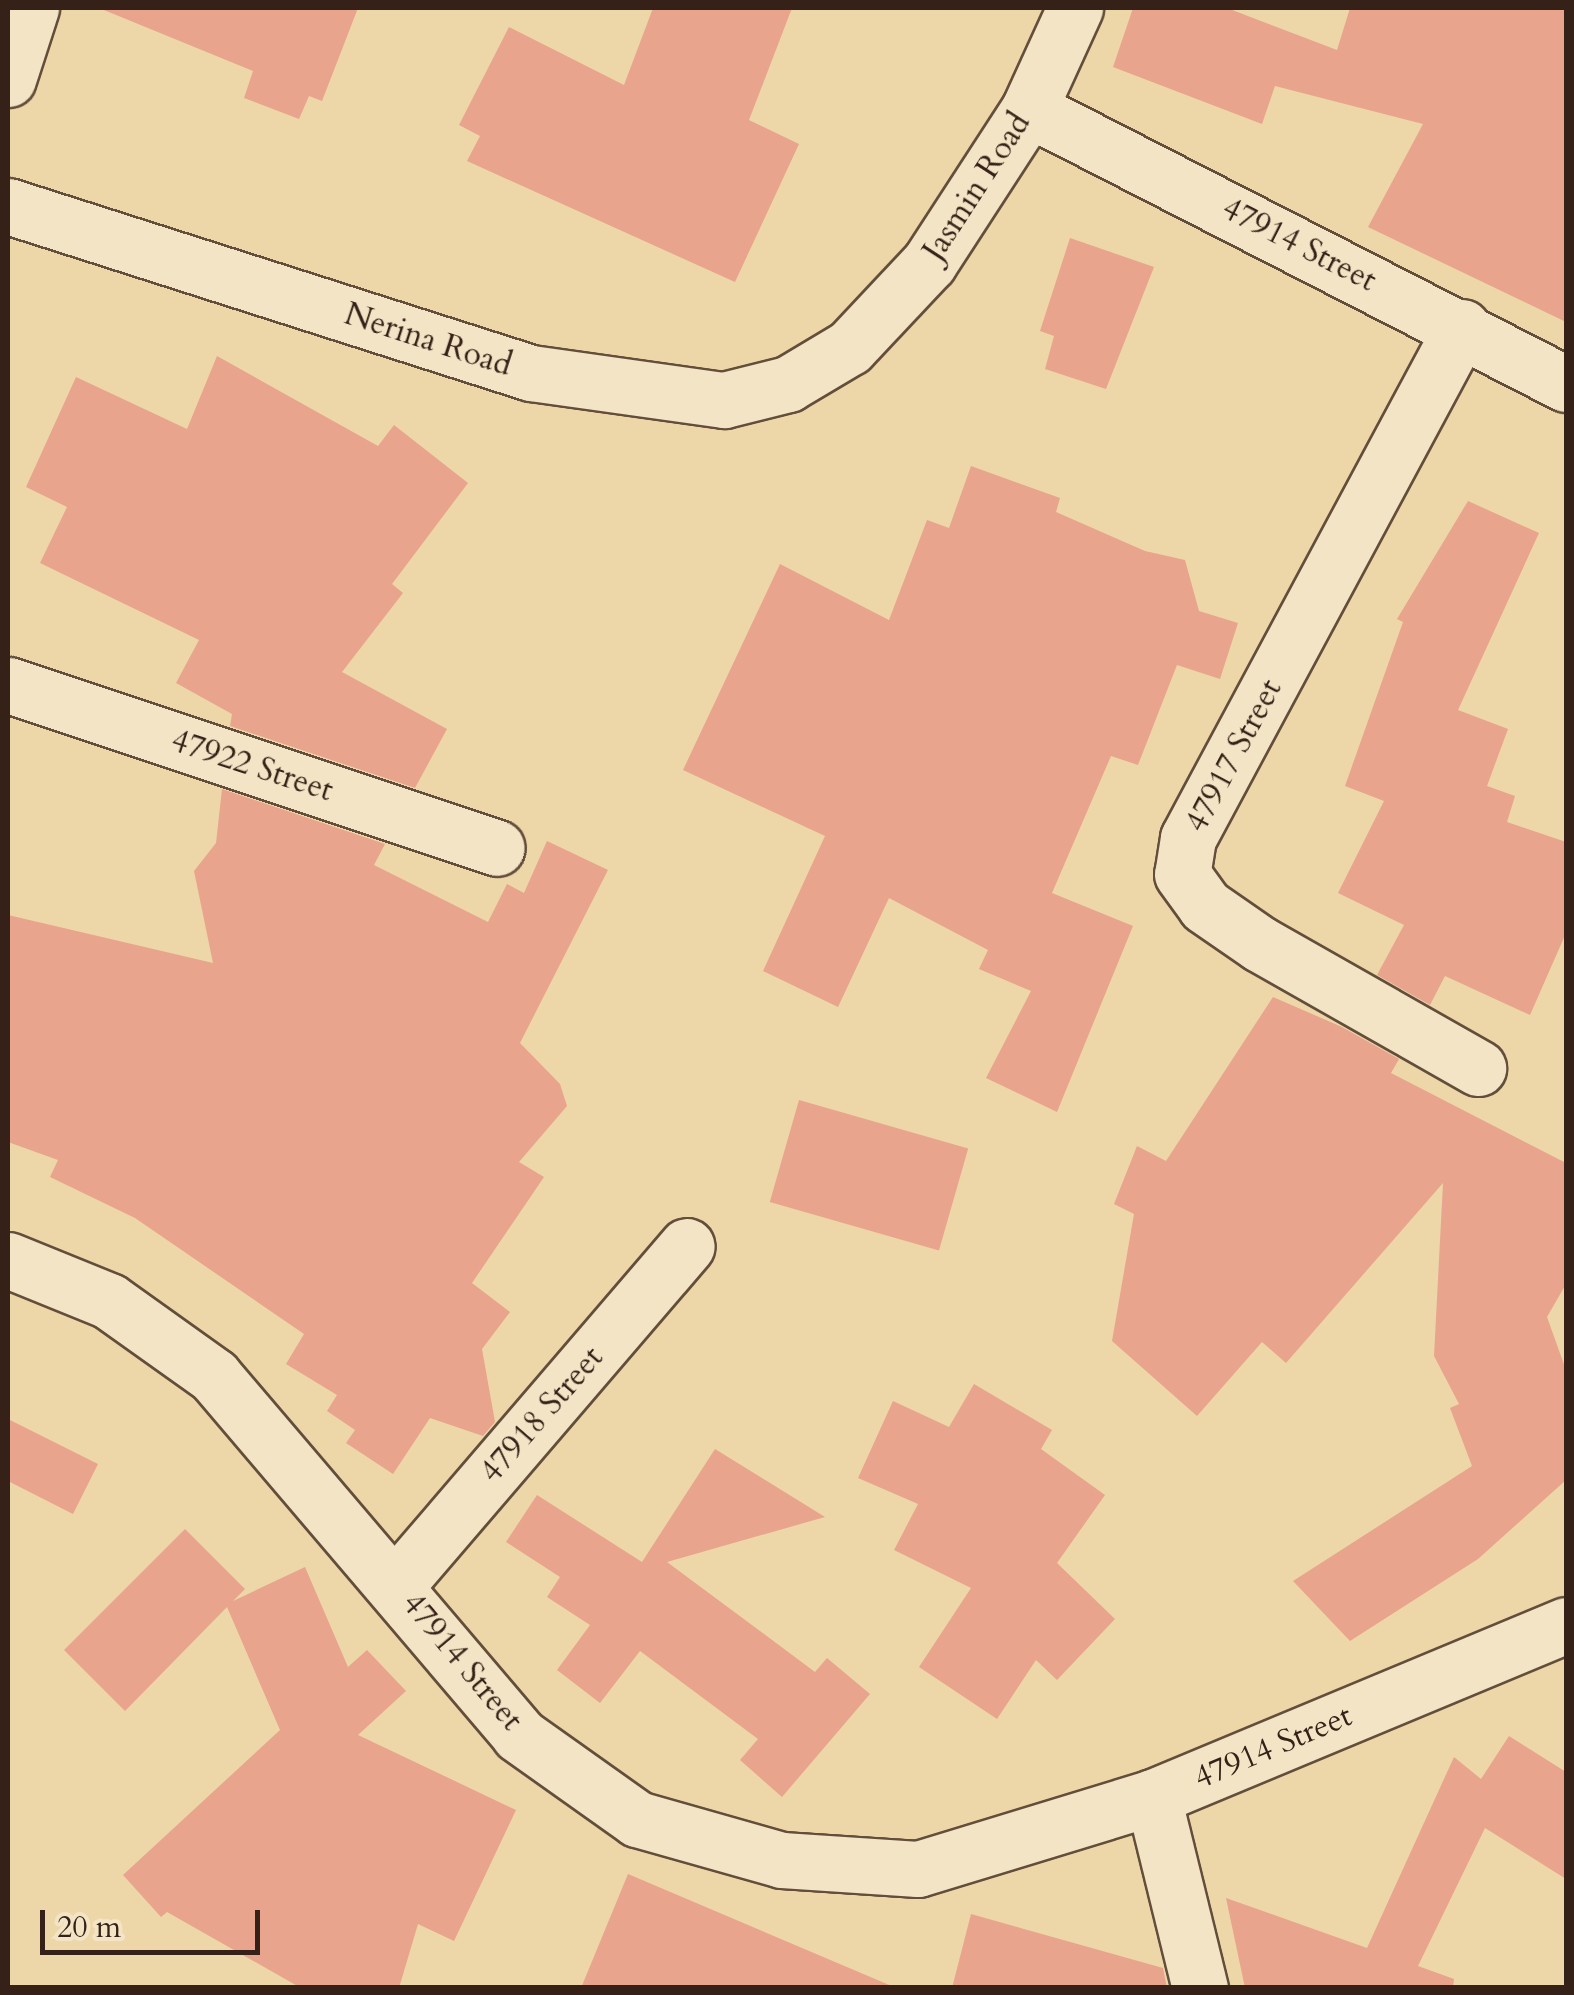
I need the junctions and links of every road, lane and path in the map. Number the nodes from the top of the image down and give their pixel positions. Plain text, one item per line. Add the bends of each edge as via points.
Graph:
1 (31, 8) edge
2 (1075, 8) edge
3 (8, 79) edge
4 (1029, 109) junction
5 (8, 206) edge
6 (1462, 327) junction
7 (850, 346) joint
8 (1566, 384) edge
9 (8, 685) edge
10 (497, 848) dead end
11 (1478, 1068) dead end
12 (687, 1246) dead end
13 (8, 1260) edge
14 (397, 1584) junction
15 (1566, 1625) edge
16 (1153, 1797) junction
17 (1200, 1988) edge

1 - 3 street
2 - 4 street, Jasmin Road
4 - 6 street, 47914 Street
4 - 7 street, Jasmin Road via 929,263
5 - 7 street, Nerina Road via 531,372 724,400 788,384
6 - 8 street, 47914 Street
6 - 11 street, 47917 Street via 1188,838 1182,874 1205,906 1260,944
9 - 10 street, 47922 Street
12 - 14 street, 47918 Street
13 - 14 street, 47914 Street via 109,1301 214,1376
14 - 16 street, 47914 Street via 519,1734 638,1819 674,1830 782,1860 918,1869
15 - 16 street, 47914 Street
16 - 17 street

